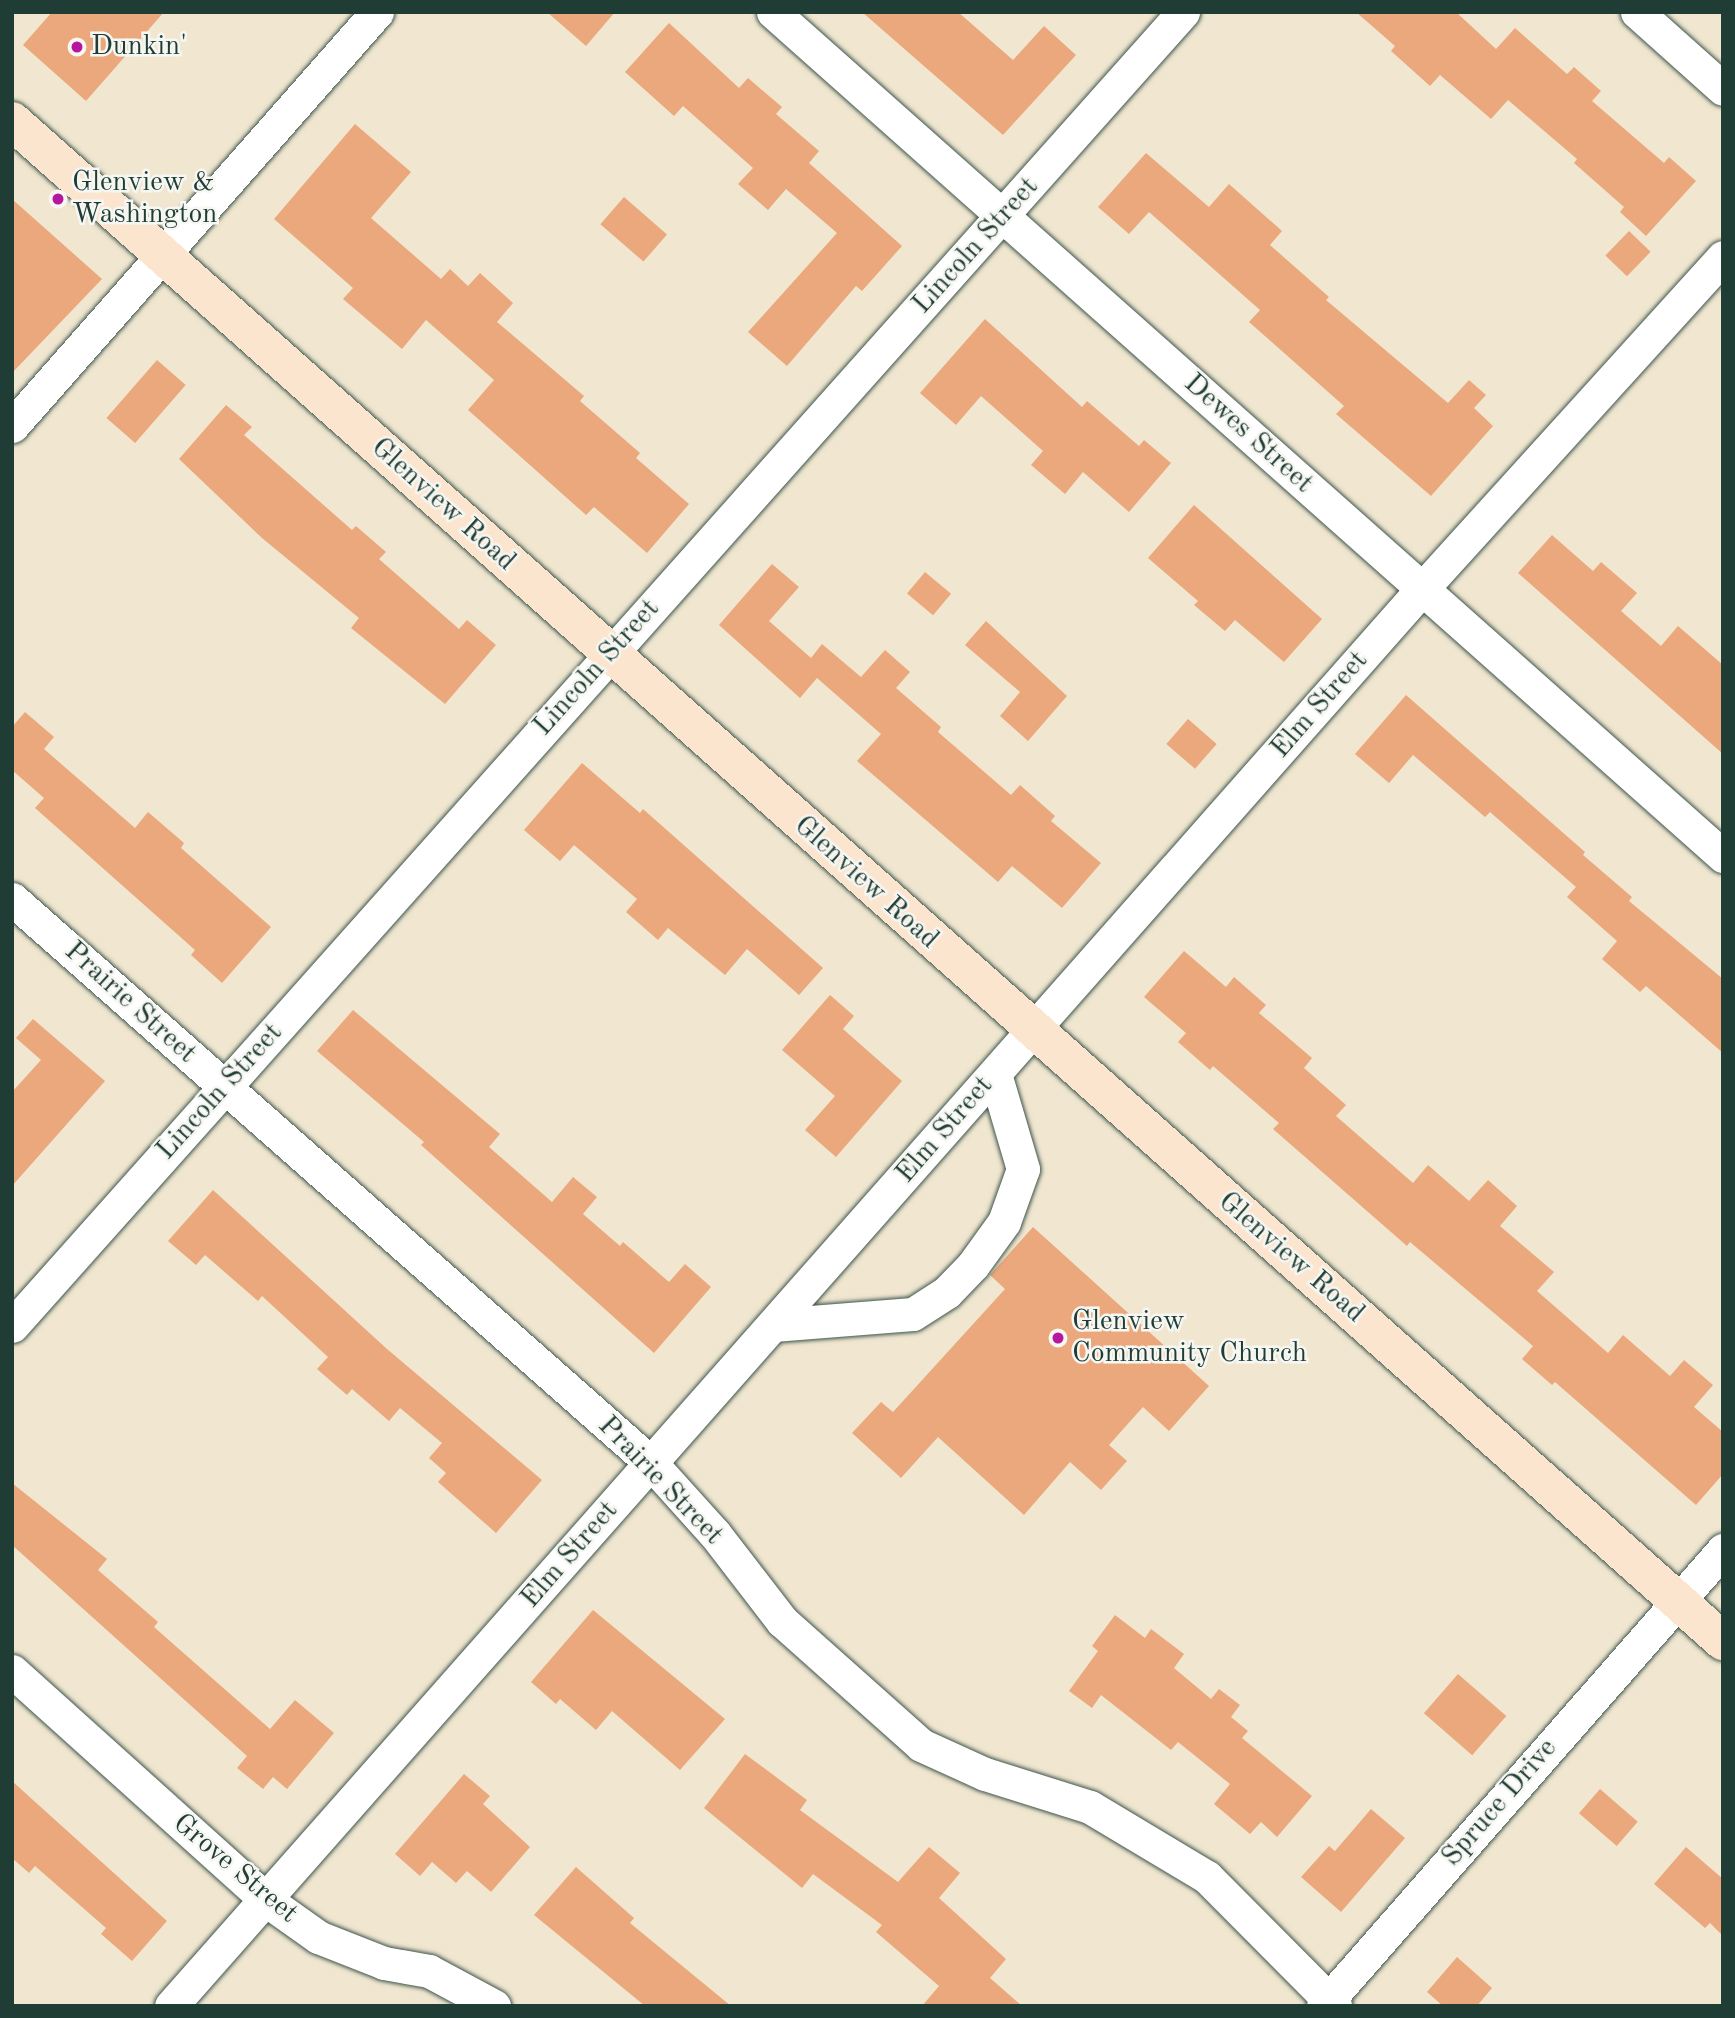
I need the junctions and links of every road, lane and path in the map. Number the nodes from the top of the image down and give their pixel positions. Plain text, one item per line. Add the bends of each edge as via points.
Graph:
1 (377, 12) edge
2 (773, 12) edge
3 (1183, 12) edge
4 (1637, 12) edge
5 (1723, 89) edge
6 (12, 121) edge
7 (1003, 216) junction
8 (164, 255) junction
9 (1723, 257) edge
10 (12, 426) edge
11 (1422, 589) junction
12 (609, 655) junction
13 (1723, 856) edge
14 (12, 899) edge
15 (1032, 1031) junction
16 (995, 1073) junction
17 (225, 1088) junction
18 (773, 1325) junction
19 (12, 1326) edge
20 (651, 1463) junction
21 (1723, 1550) edge
22 (1678, 1601) junction
23 (1723, 1641) edge
24 (12, 1671) edge
25 (266, 1900) junction
26 (1329, 2003) edge
27 (171, 2006) edge
28 (494, 2006) edge

1 - 8 street
2 - 7 street, Dewes Street
3 - 7 street, Lincoln Street
4 - 5 street
6 - 8 main road, Glenview Road
7 - 11 street, Dewes Street
7 - 12 street, Lincoln Street
8 - 10 street
8 - 12 main road, Glenview Road
9 - 11 street, Elm Street
11 - 13 street, Dewes Street
11 - 15 street, Elm Street
12 - 15 main road, Glenview Road
12 - 17 street, Lincoln Street
14 - 17 street, Prairie Street
15 - 16 street, Elm Street
15 - 22 main road, Glenview Road
16 - 18 street, Elm Street
16 - 18 street via 1023,1169 1004,1222 973,1265 947,1292 913,1314
17 - 19 street, Lincoln Street
17 - 20 street, Prairie Street
18 - 20 street, Elm Street
20 - 25 street, Elm Street
20 - 26 street, Prairie Street via 715,1534 782,1621 921,1745 985,1774 1090,1807 1207,1877
21 - 22 street, Spruce Drive
22 - 23 main road, Glenview Road
22 - 26 street, Spruce Drive
24 - 25 street, Grove Street
25 - 27 street, Elm Street
25 - 28 street, Grove Street via 318,1937 384,1963 429,1971

